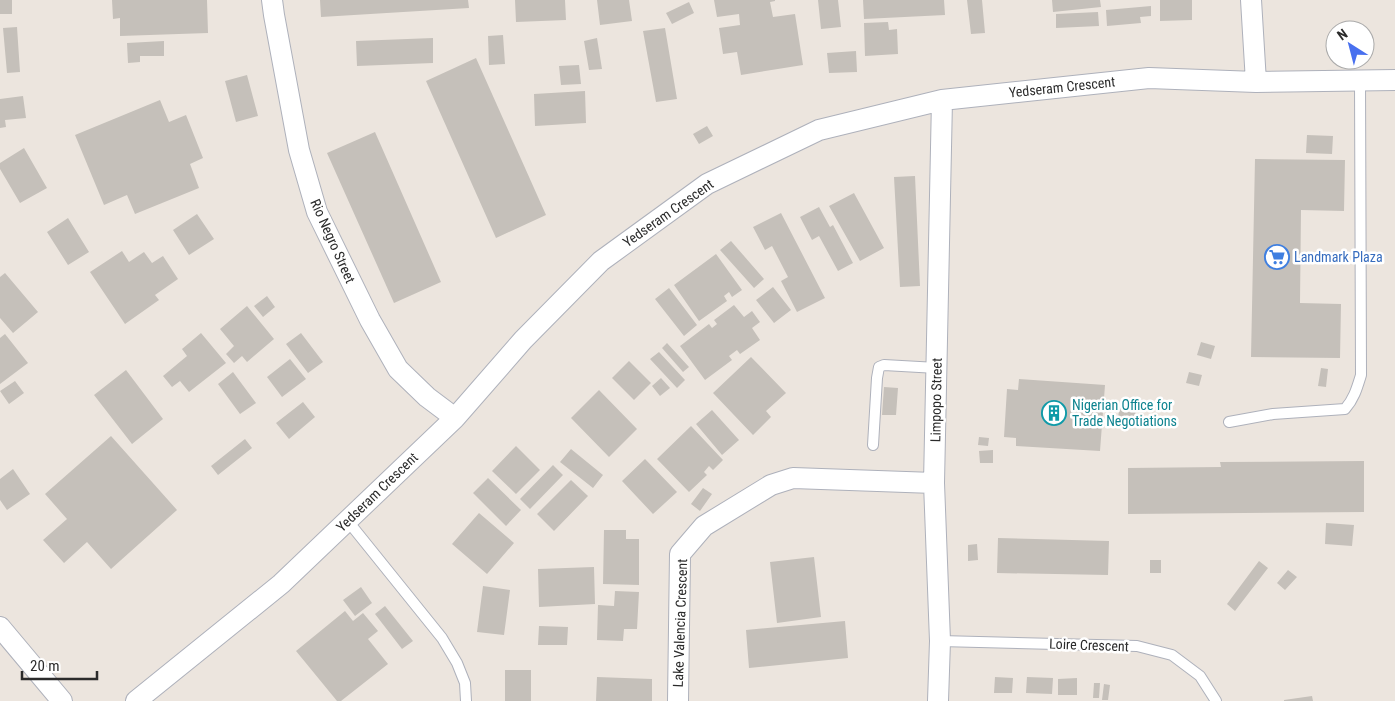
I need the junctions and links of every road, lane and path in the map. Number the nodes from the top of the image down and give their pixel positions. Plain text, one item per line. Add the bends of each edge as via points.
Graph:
1 (272, 0) edge
2 (1251, 0) edge
3 (1360, 80) junction
4 (1395, 80) edge
5 (1256, 82) junction
6 (942, 100) junction
7 (937, 368) junction
8 (455, 418) junction
9 (1229, 422) dead end
10 (873, 445) dead end
11 (934, 483) junction
12 (347, 520) junction
13 (0, 627) edge
14 (940, 641) junction
15 (62, 701) edge
16 (136, 701) edge
17 (466, 701) edge
18 (678, 701) edge
19 (938, 701) edge
20 (1216, 701) edge

1 - 8 street, Rio Negro Street via 299,150 317,212 398,369
2 - 5 street
3 - 4 street, Yedseram Crescent
3 - 5 street, Yedseram Crescent
3 - 9 lane via 1361,375 1355,394 1345,409 1272,414
5 - 6 street, Yedseram Crescent via 1149,78
6 - 7 street, Limpopo Street
6 - 8 street, Yedseram Crescent via 819,130 707,184 601,261 523,340
7 - 10 lane via 879,367
7 - 11 street, Limpopo Street
8 - 12 street, Yedseram Crescent
11 - 14 street, Limpopo Street
11 - 18 street, Lake Valencia Crescent via 793,478 771,485 704,526 680,554
12 - 16 street, Yedseram Crescent via 281,584
12 - 17 lane via 442,638 465,683
13 - 15 street
14 - 19 street, Limpopo Street
14 - 20 lane, Loire Crescent via 1137,646 1172,654 1200,676

